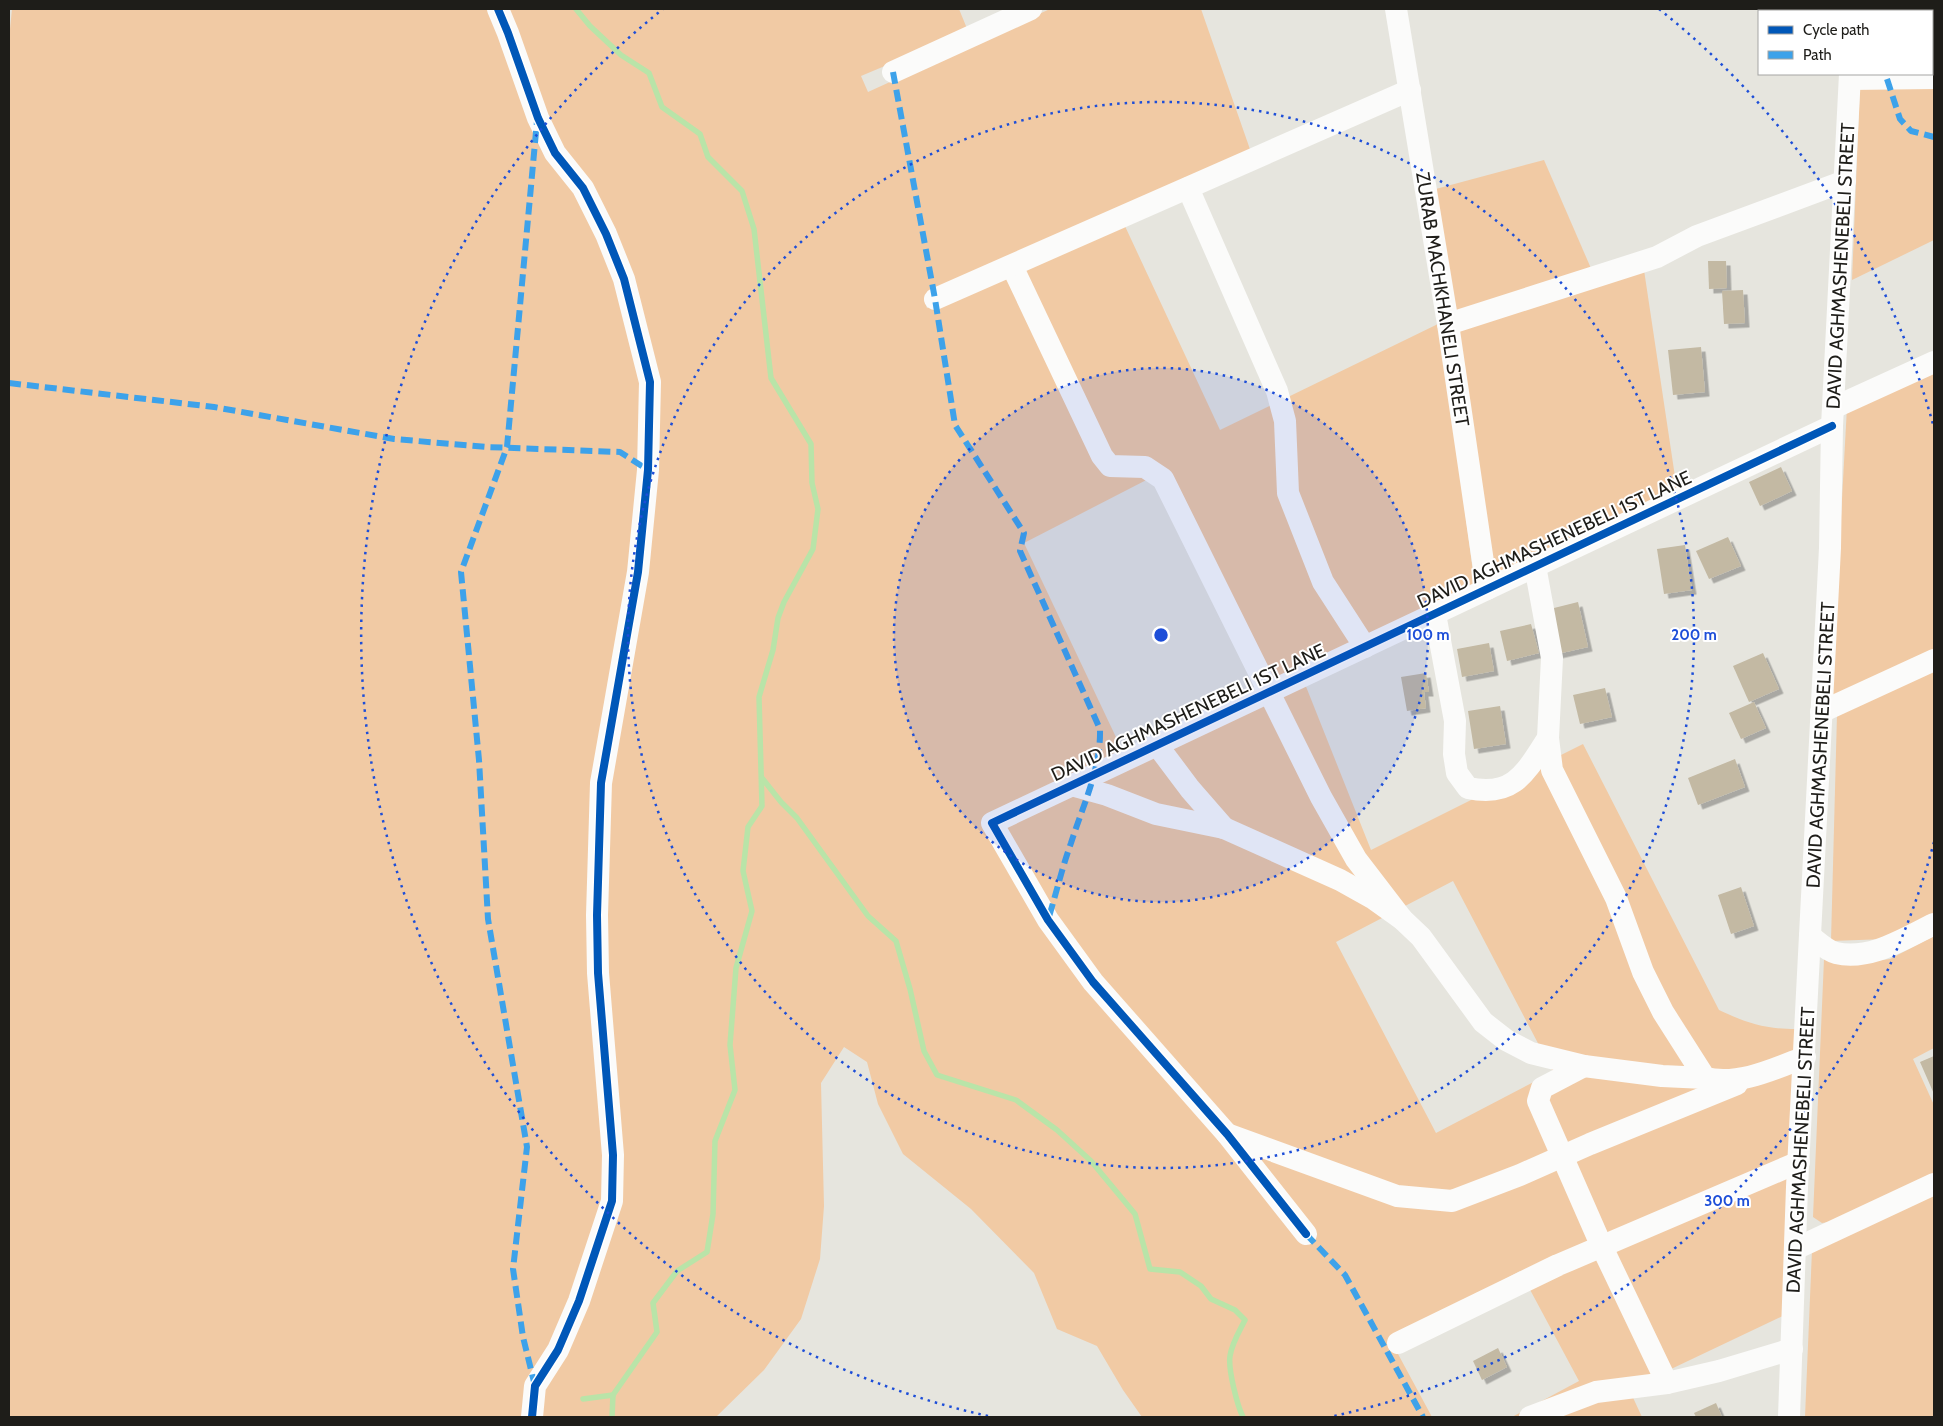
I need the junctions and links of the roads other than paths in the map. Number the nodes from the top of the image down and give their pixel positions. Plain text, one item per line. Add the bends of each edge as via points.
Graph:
1 (498, 9) edge
2 (1031, 9) edge
3 (1396, 9) edge
4 (893, 72) dead end
5 (1850, 76) edge
6 (1887, 76) edge
7 (1934, 78) edge
8 (1410, 90) junction
9 (1845, 181) junction
10 (1188, 188) junction
11 (1012, 266) junction
12 (935, 299) dead end
13 (1448, 324) junction
14 (1934, 362) edge
15 (1832, 417) junction
16 (1535, 566) junction
17 (1487, 589) junction
18 (1435, 614) junction
19 (1365, 647) junction
20 (1934, 660) edge
21 (1270, 692) junction
22 (1821, 712) junction
23 (1548, 738) junction
24 (1157, 745) junction
25 (1072, 785) junction
26 (1224, 828) junction
27 (1402, 919) junction
28 (1934, 924) edge
29 (1810, 936) junction
30 (1805, 1056) junction
31 (1584, 1066) junction
32 (1757, 1076) junction
33 (1706, 1078) junction
34 (1227, 1134) junction
35 (1561, 1157) junction
36 (1799, 1162) junction
37 (1934, 1184) edge
38 (1306, 1234) dead end
39 (1602, 1247) junction
40 (1795, 1249) junction
41 (1398, 1343) dead end
42 (1792, 1349) junction
43 (1667, 1383) junction
44 (532, 1417) edge
45 (1530, 1417) edge
46 (1789, 1417) edge

1 - 44 street via 538,118 555,153 583,188 606,234 624,279 650,382 648,470 638,572 601,782 598,973 613,1154 612,1201 579,1301 558,1350 535,1386
2 - 4 street
3 - 8 street, ZURAB MACHKHANELI STREET
5 - 6 street
5 - 9 street, DAVID AGHMASHENEBELI STREET
6 - 7 street
8 - 10 street
8 - 13 street, ZURAB MACHKHANELI STREET
9 - 13 street via 1697,236 1656,256
9 - 15 street, DAVID AGHMASHENEBELI STREET
10 - 11 street
10 - 19 street via 1277,392 1285,421 1288,493 1323,582
11 - 12 street
11 - 21 street via 1102,456 1110,466 1145,467 1163,479
13 - 17 street, ZURAB MACHKHANELI STREET
14 - 15 street, DAVID AGHMASHENEBELI 1ST LANE
15 - 16 street, DAVID AGHMASHENEBELI 1ST LANE
15 - 22 street, DAVID AGHMASHENEBELI STREET via 1830,548
16 - 17 street, DAVID AGHMASHENEBELI 1ST LANE
16 - 23 street via 1552,658
17 - 18 street, DAVID AGHMASHENEBELI 1ST LANE
18 - 19 street, DAVID AGHMASHENEBELI 1ST LANE
18 - 23 street via 1455,721 1457,773 1468,788 1506,787 1519,778
19 - 21 street, DAVID AGHMASHENEBELI 1ST LANE
20 - 22 street
21 - 24 street, DAVID AGHMASHENEBELI 1ST LANE
21 - 27 street via 1294,745 1356,859
22 - 29 street, DAVID AGHMASHENEBELI STREET
23 - 33 street via 1552,770 1616,898 1643,972 1663,1012
24 - 25 street, DAVID AGHMASHENEBELI 1ST LANE
24 - 26 street
25 - 26 street via 1156,814
25 - 34 street, DAVID AGHMASHENEBELI 1ST LANE via 992,823 1048,920 1093,982
26 - 27 street via 1340,880
27 - 31 street via 1421,937 1483,1022 1506,1040 1532,1052
28 - 29 street via 1884,948 1856,954 1834,953
29 - 30 street, DAVID AGHMASHENEBELI STREET
30 - 32 street
30 - 36 street, DAVID AGHMASHENEBELI STREET
31 - 33 street
31 - 35 street via 1542,1088 1538,1101
32 - 33 street
32 - 35 street
34 - 35 street via 1398,1196 1452,1201
34 - 38 street
35 - 39 street
36 - 39 street
36 - 40 street, DAVID AGHMASHENEBELI STREET
37 - 40 street
39 - 41 street
39 - 43 street
40 - 42 street, DAVID AGHMASHENEBELI STREET
42 - 43 street via 1719,1372
42 - 46 street, DAVID AGHMASHENEBELI STREET
43 - 45 street via 1596,1392

